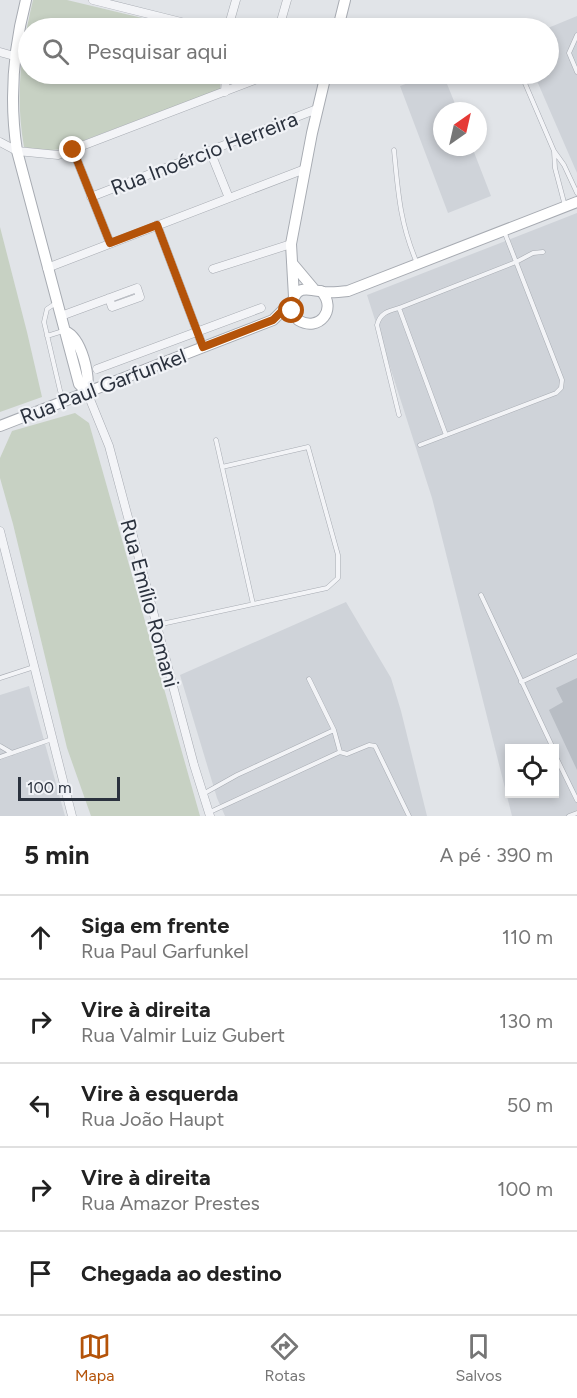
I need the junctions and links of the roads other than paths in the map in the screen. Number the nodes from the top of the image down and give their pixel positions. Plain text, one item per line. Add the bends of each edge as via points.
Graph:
1 (26, 0) edge
2 (93, 0) edge
3 (236, 0) edge
4 (287, 0) edge
5 (345, 0) edge
6 (22, 18) edge
7 (165, 18) edge
8 (231, 18) edge
9 (282, 18) edge
10 (340, 18) edge
11 (577, 35) edge
12 (18, 37) edge
13 (0, 52) edge
14 (14, 56) junction
15 (575, 63) edge
16 (577, 72) edge
17 (225, 84) edge
18 (245, 84) edge
19 (324, 84) edge
20 (525, 84) edge
21 (225, 92) junction
22 (317, 110) junction
23 (0, 142) edge
24 (73, 150) junction
25 (394, 150) dead end
26 (17, 151) junction
27 (210, 151) junction
28 (554, 151) junction
29 (305, 169) junction
30 (577, 193) edge
31 (92, 197) junction
32 (229, 198) junction
33 (577, 202) edge
34 (566, 206) junction
35 (157, 225) junction
36 (504, 230) junction
37 (110, 243) junction
38 (291, 244) junction
39 (543, 252) dead end
40 (516, 262) junction
41 (292, 263) junction
42 (418, 264) junction
43 (47, 268) junction
44 (213, 269) dead end
45 (317, 290) junction
46 (348, 291) junction
47 (109, 298) dead end
48 (293, 299) junction
49 (57, 302) junction
50 (261, 308) dead end
51 (399, 308) junction
52 (327, 313) junction
53 (61, 316) junction
54 (273, 320) junction
55 (302, 323) junction
56 (65, 331) junction
57 (198, 332) junction
58 (47, 336) junction
59 (203, 347) junction
60 (97, 369) dead end
61 (87, 392) junction
62 (63, 402) junction
63 (399, 415) dead end
64 (1, 426) edge
65 (446, 435) junction
66 (216, 440) dead end
67 (420, 445) dead end
68 (222, 467) junction
69 (0, 531) edge
70 (481, 595) dead end
71 (253, 604) junction
72 (156, 625) junction
73 (577, 656) edge
74 (34, 666) junction
75 (0, 678) edge
76 (309, 679) dead end
77 (521, 682) junction
78 (334, 730) junction
79 (53, 739) junction
80 (551, 744) edge
81 (0, 746) edge
82 (340, 752) junction
83 (13, 753) junction
84 (0, 757) edge
85 (559, 762) edge
86 (203, 794) junction
87 (577, 800) edge
88 (577, 813) edge
89 (210, 814) edge
90 (72, 816) edge
91 (409, 816) edge
92 (569, 816) edge

1 - 6 main road, Rua Emílio Romani
2 - 7 street
3 - 8 street
4 - 9 street
5 - 10 main road
11 - 15 lane via 569,53
12 - 14 main road, Rua Emílio Romani
13 - 14 street
14 - 26 main road, Rua Emílio Romani
15 - 16 lane
17 - 21 street
18 - 21 street
19 - 22 main road
20 - 28 lane
21 - 24 street
22 - 27 street, Rua Inoércio Herreira
22 - 29 main road
23 - 26 street
24 - 26 street via 55,155
24 - 31 street
25 - 42 lane via 399,208 406,238
26 - 43 main road, Rua Emílio Romani
27 - 31 street, Rua Inoércio Herreira
27 - 32 street
28 - 30 lane
28 - 34 lane
29 - 32 street
29 - 38 main road
31 - 37 street
32 - 35 street
33 - 34 main road
34 - 36 main road
35 - 37 street
35 - 57 street
36 - 40 lane
36 - 42 main road
37 - 43 street
38 - 41 main road
38 - 44 street
39 - 40 lane
40 - 51 lane
40 - 65 lane via 562,380 561,388
41 - 45 main road
41 - 48 main road
42 - 46 main road
43 - 49 main road, Rua Emílio Romani
45 - 46 main road
45 - 48 main road via 302,290
45 - 52 main road via 328,301
46 - 52 main road
47 - 53 street
48 - 54 main road, Rua Paul Garfunkel
48 - 55 main road via 292,311
49 - 53 main road, Rua Emílio Romani
49 - 58 lane via 47,309
50 - 57 street
51 - 63 lane via 385,312 378,325
51 - 65 lane
52 - 55 main road via 320,322
53 - 56 main road, Rua Emílio Romani
54 - 55 main road, Rua Paul Garfunkel
54 - 59 main road, Rua Paul Garfunkel
56 - 58 lane
56 - 61 main road, Rua Emílio Romani via 74,336 79,346 89,381
57 - 59 street
57 - 60 street
58 - 62 lane
59 - 61 main road, Rua Paul Garfunkel
61 - 62 main road, Rua Paul Garfunkel
61 - 72 street, Rua Emílio Romani via 109,446
62 - 64 main road, Rua Paul Garfunkel
65 - 67 lane
66 - 68 lane
68 - 71 lane
68 - 71 lane via 308,447 338,555 338,578 327,588
69 - 74 street
70 - 77 lane
71 - 72 lane
72 - 86 street, Rua Emílio Romani
73 - 77 lane
74 - 75 lane
74 - 79 street
76 - 78 lane
77 - 80 lane
78 - 82 lane
78 - 86 lane
79 - 83 lane
79 - 90 street
81 - 83 lane
82 - 89 lane
82 - 91 lane via 347,754 375,746
83 - 84 lane
85 - 87 lane
86 - 89 street, Rua Emílio Romani
88 - 92 lane

